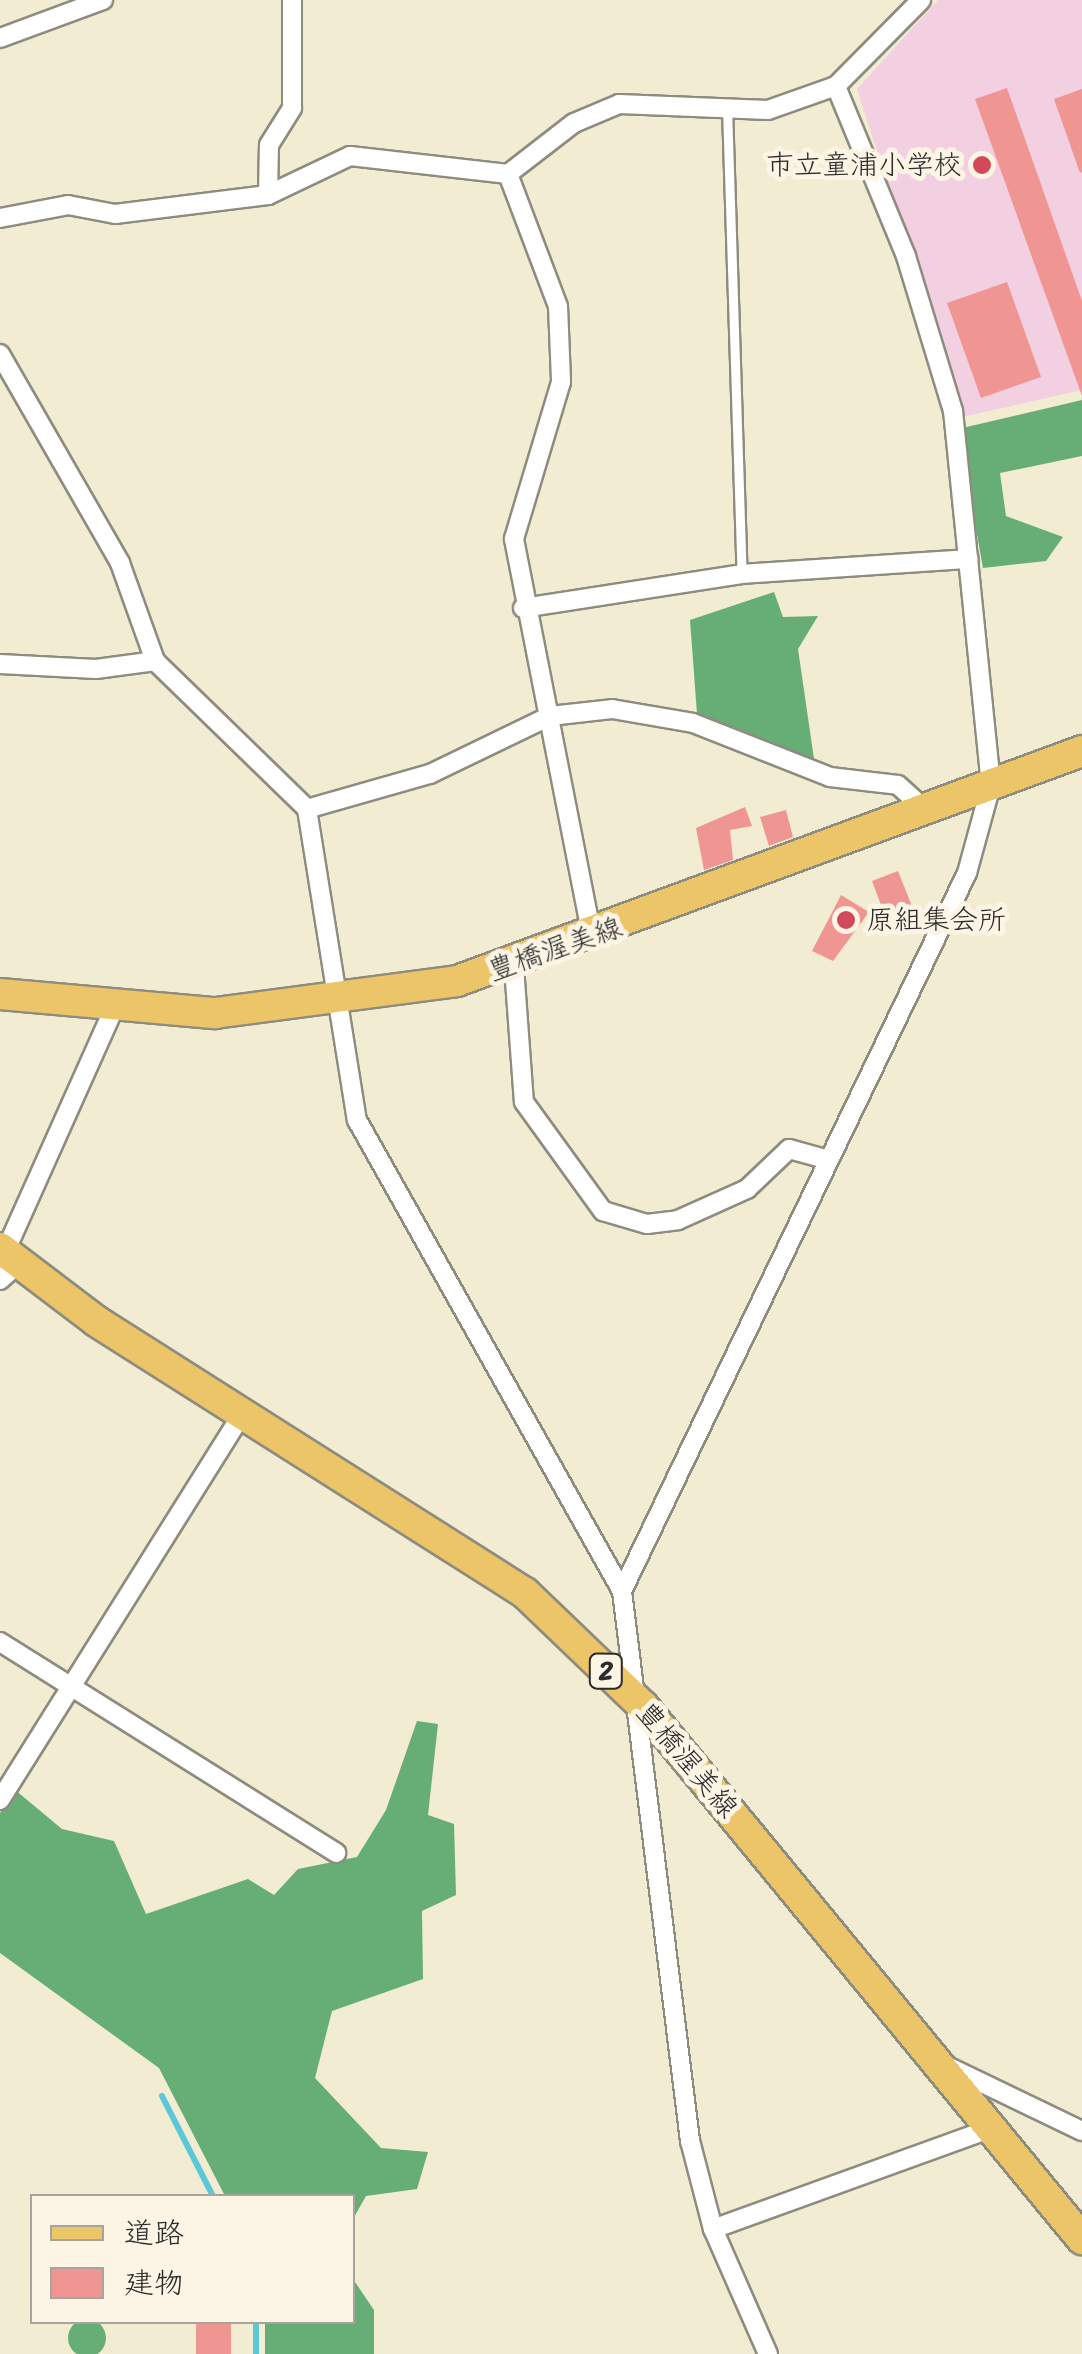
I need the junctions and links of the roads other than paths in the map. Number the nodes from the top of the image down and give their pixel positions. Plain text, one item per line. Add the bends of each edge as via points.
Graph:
1 (103, 0) edge
2 (292, 0) edge
3 (922, 0) edge
4 (0, 38) edge
5 (836, 86) junction
6 (727, 108) junction
7 (508, 174) junction
8 (268, 195) junction
9 (0, 218) edge
10 (0, 354) edge
11 (969, 559) junction
12 (742, 574) junction
13 (523, 608) junction
14 (155, 660) junction
15 (0, 664) edge
16 (550, 716) junction
17 (1082, 751) edge
18 (991, 785) junction
19 (307, 808) junction
20 (926, 809) junction
21 (592, 938) junction
22 (514, 967) junction
23 (0, 994) edge
24 (344, 1000) junction
25 (116, 1004) junction
26 (829, 1160) junction
27 (6, 1260) edge
28 (242, 1414) junction
29 (622, 1591) junction
30 (0, 1642) edge
31 (74, 1689) junction
32 (643, 1706) junction
33 (0, 1800) edge
34 (336, 1853) dead end
35 (940, 2063) junction
36 (992, 2128) junction
37 (1082, 2131) edge
38 (713, 2229) junction
39 (1082, 2239) edge
40 (768, 2354) edge

1 - 4 street
2 - 8 street via 292,108 269,145
3 - 5 street
5 - 6 street via 768,110
5 - 11 street via 906,256 953,411
6 - 7 street via 619,104 574,123
6 - 12 lane
7 - 8 street via 350,156
7 - 13 street via 558,306 561,382 514,539
8 - 9 street via 115,214 68,206
10 - 14 street via 120,563
11 - 12 street
11 - 18 street
12 - 13 street
13 - 16 street
14 - 15 street via 96,669
14 - 19 street
16 - 19 street via 430,774
16 - 20 street via 612,710 693,723 830,776 898,785
16 - 21 street
17 - 18 main road, 豊橋渥美線
18 - 20 main road, 豊橋渥美線
18 - 26 street via 967,873
19 - 24 street
20 - 21 main road, 豊橋渥美線
21 - 22 main road, 豊橋渥美線
22 - 24 main road, 豊橋渥美線
22 - 26 street via 524,1102 603,1211 648,1224 678,1220 748,1189 789,1149
23 - 25 main road, 豊橋渥美線
24 - 25 main road, 豊橋渥美線 via 215,1013
24 - 29 street via 357,1120
25 - 27 street
26 - 29 street
27 - 28 main road, 豊橋渥美線 / 2
28 - 31 street
28 - 32 main road, 豊橋渥美線 / 2 via 525,1593
29 - 32 street
30 - 31 street
31 - 33 street
31 - 34 street
32 - 35 main road, 豊橋渥美線 / 2
32 - 38 street via 678,2060
35 - 36 main road, 豊橋渥美線 / 2
35 - 37 street
36 - 38 street
36 - 39 main road, 豊橋渥美線 / 2
38 - 40 street

